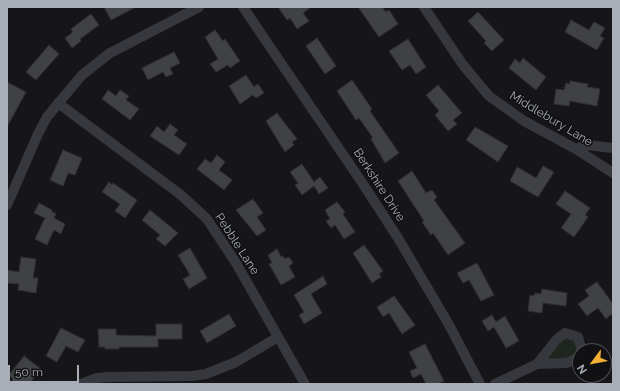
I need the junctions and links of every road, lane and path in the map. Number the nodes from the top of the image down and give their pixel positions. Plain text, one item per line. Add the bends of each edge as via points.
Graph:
1 (199, 7) edge
2 (243, 7) edge
3 (424, 7) edge
4 (58, 103) junction
5 (613, 148) edge
6 (576, 149) junction
7 (613, 173) edge
8 (7, 205) edge
9 (278, 337) junction
10 (580, 343) edge
11 (572, 361) edge
12 (537, 364) junction
13 (81, 384) edge
14 (305, 384) edge
15 (480, 384) edge
16 (495, 384) edge

1 - 4 street via 110,53 82,75
2 - 15 street, Berkshire Drive via 398,238 448,322
3 - 6 street, Middlebury Lane via 463,65 490,96 524,121
4 - 8 street via 38,134
4 - 9 street, Pebble Lane via 181,195 207,219 236,263
5 - 6 street via 586,145
6 - 7 street, Middlebury Lane
9 - 13 street via 236,362 206,374 109,377
9 - 14 street, Pebble Lane
10 - 12 street via 578,337 565,333
11 - 12 street
12 - 16 street

